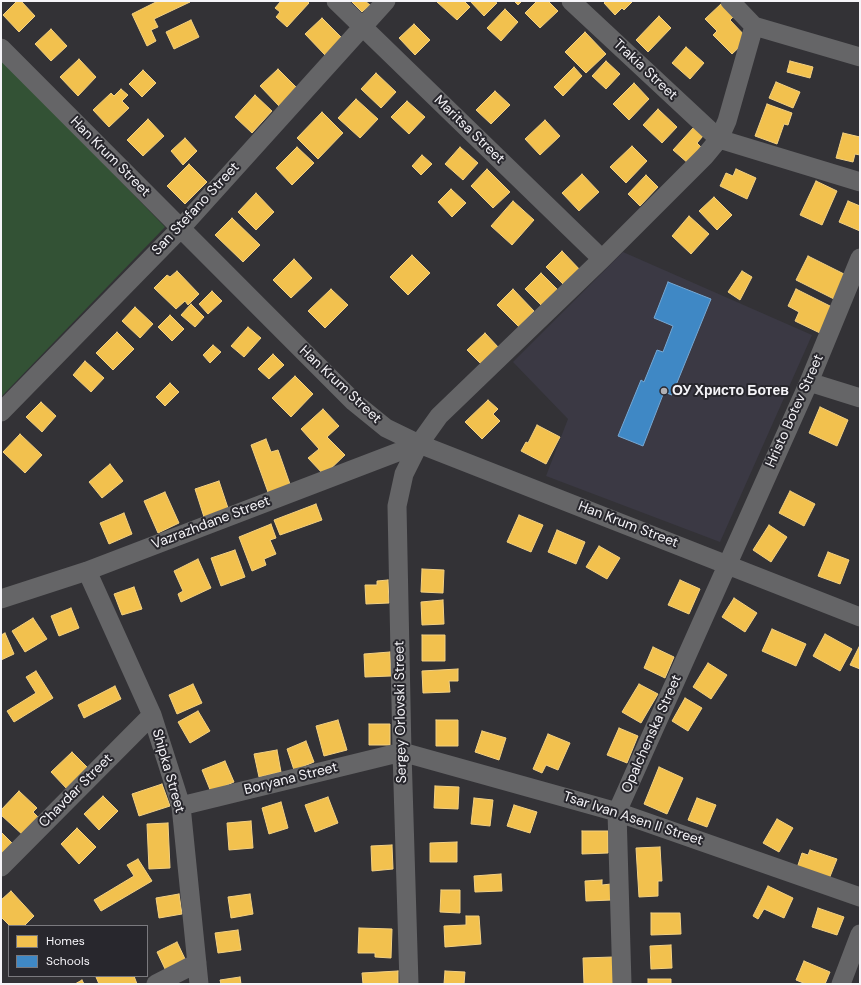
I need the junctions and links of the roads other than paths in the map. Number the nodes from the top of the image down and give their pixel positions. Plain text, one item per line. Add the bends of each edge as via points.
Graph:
1 (336, 1) edge
2 (386, 1) edge
3 (571, 1) edge
4 (730, 1) edge
5 (362, 26) junction
6 (754, 26) junction
7 (1, 48) edge
8 (860, 56) edge
9 (720, 139) junction
10 (860, 182) edge
11 (181, 228) junction
12 (860, 258) edge
13 (602, 259) junction
14 (809, 382) junction
15 (860, 398) edge
16 (1, 412) edge
17 (419, 444) junction
18 (728, 564) junction
19 (87, 571) junction
20 (1, 599) edge
21 (860, 617) edge
22 (152, 715) junction
23 (402, 752) junction
24 (181, 806) junction
25 (617, 812) junction
26 (1, 867) edge
27 (860, 897) edge
28 (860, 934) edge
29 (198, 963) junction
30 (156, 984) edge
31 (199, 984) edge
32 (409, 984) edge
33 (622, 984) edge
34 (841, 984) edge

1 - 5 street, Maritsa Street
2 - 5 street, San Stefano Street
3 - 9 street, Trakia Street
4 - 6 street
5 - 11 street, San Stefano Street
5 - 13 street, Maritsa Street
6 - 8 street
6 - 9 street
7 - 11 street, Han Krum Street
9 - 10 street
9 - 13 street, Sergey Orlovski Street
11 - 16 street, San Stefano Street
11 - 17 street, Han Krum Street via 354,402 386,428
12 - 14 street, Hristo Botev Street
13 - 17 street, Sergey Orlovski Street via 439,416
14 - 15 street
14 - 18 street, Hristo Botev Street
17 - 18 street, Han Krum Street
17 - 19 street, Vazrazhdane Street
17 - 23 street, Sergey Orlovski Street via 404,474 397,506
18 - 21 street, Han Krum Street
18 - 25 street, Opalchenska Street
19 - 20 street, Vazrazhdane Street
19 - 22 street, Shipka Street
22 - 24 street, Shipka Street
22 - 26 street, Chavdar Street
23 - 24 street, Boryana Street
23 - 25 street, Tsar Ivan Asen II Street
23 - 32 street, Sergey Orlovski Street
24 - 29 street, Shipka Street
25 - 27 street, Tsar Ivan Asen II Street
25 - 33 street, Opalchenska Street
28 - 34 street
29 - 30 street
29 - 31 street, Shipka Street

